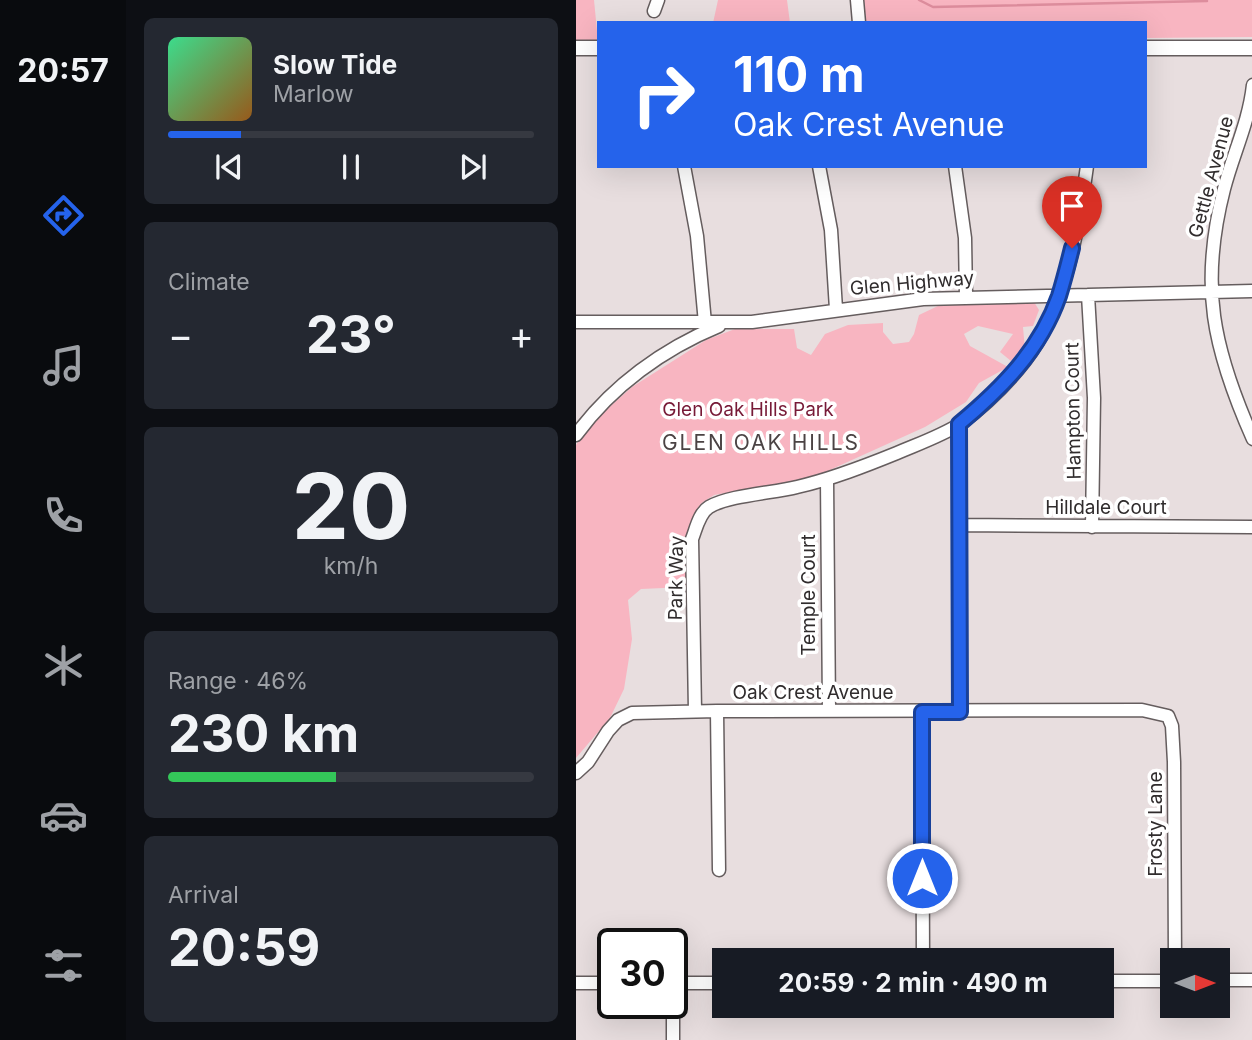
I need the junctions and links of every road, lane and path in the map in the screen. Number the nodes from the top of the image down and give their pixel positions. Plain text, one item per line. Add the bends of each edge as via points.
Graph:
1 (857, 0) edge
2 (859, 21) edge
3 (576, 48) edge
4 (597, 48) edge
5 (1147, 48) edge
6 (1252, 48) edge
7 (1252, 85) edge
8 (684, 168) edge
9 (819, 168) edge
10 (955, 168) edge
11 (1087, 168) edge
12 (1252, 291) edge
13 (1211, 292) junction
14 (1059, 295) junction
15 (1088, 295) junction
16 (966, 297) junction
17 (836, 309) junction
18 (576, 322) edge
19 (705, 323) junction
20 (726, 323) junction
21 (959, 424) junction
22 (576, 435) edge
23 (1252, 439) edge
24 (827, 479) junction
25 (959, 525) junction
26 (1092, 527) junction
27 (1252, 527) edge
28 (829, 710) junction
29 (1142, 710) joint
30 (695, 711) junction
31 (717, 711) junction
32 (922, 712) junction
33 (960, 712) junction
34 (576, 774) edge
35 (719, 870) dead end
36 (922, 948) edge
37 (1175, 948) edge
38 (1230, 980) edge
39 (1252, 980) edge
40 (1114, 981) edge
41 (1160, 981) edge
42 (576, 983) edge
43 (597, 983) edge
44 (688, 983) edge
45 (712, 983) edge
46 (673, 1019) edge
47 (673, 1040) edge

1 - 2 street
3 - 4 street
5 - 6 street
7 - 13 street, Gettle Avenue via 1218,219
8 - 19 street via 697,236
9 - 17 street via 831,230
10 - 16 street via 965,238
11 - 14 street, Park Way
12 - 13 street, Glen Highway
13 - 15 street, Glen Highway
13 - 23 street, Gettle Avenue via 1224,369
14 - 15 street, Glen Highway
14 - 16 street, Glen Highway
14 - 21 street, Park Way via 1024,362
15 - 26 street, Hampton Court via 1095,409
16 - 17 street, Glen Highway
17 - 20 street, Glen Highway
18 - 19 street, Glen Highway
19 - 20 street, Glen Highway
20 - 22 street via 678,346 637,374 603,402
21 - 24 street, Park Way
21 - 25 street
24 - 28 street, Temple Court
24 - 30 street, Park Way via 709,507 697,524 692,539
25 - 26 street, Hilldale Court
25 - 33 street
26 - 27 street, Hilldale Court
28 - 31 street, Oak Crest Avenue
28 - 32 street, Oak Crest Avenue
29 - 33 street, Oak Crest Avenue
29 - 37 street, Frosty Lane via 1168,716 1172,726
30 - 31 street, Oak Crest Avenue
30 - 34 street, Oak Crest Avenue via 626,715
31 - 35 street
32 - 33 street, Oak Crest Avenue
32 - 36 street
38 - 39 street
40 - 41 street
42 - 43 street
44 - 45 street
46 - 47 street

